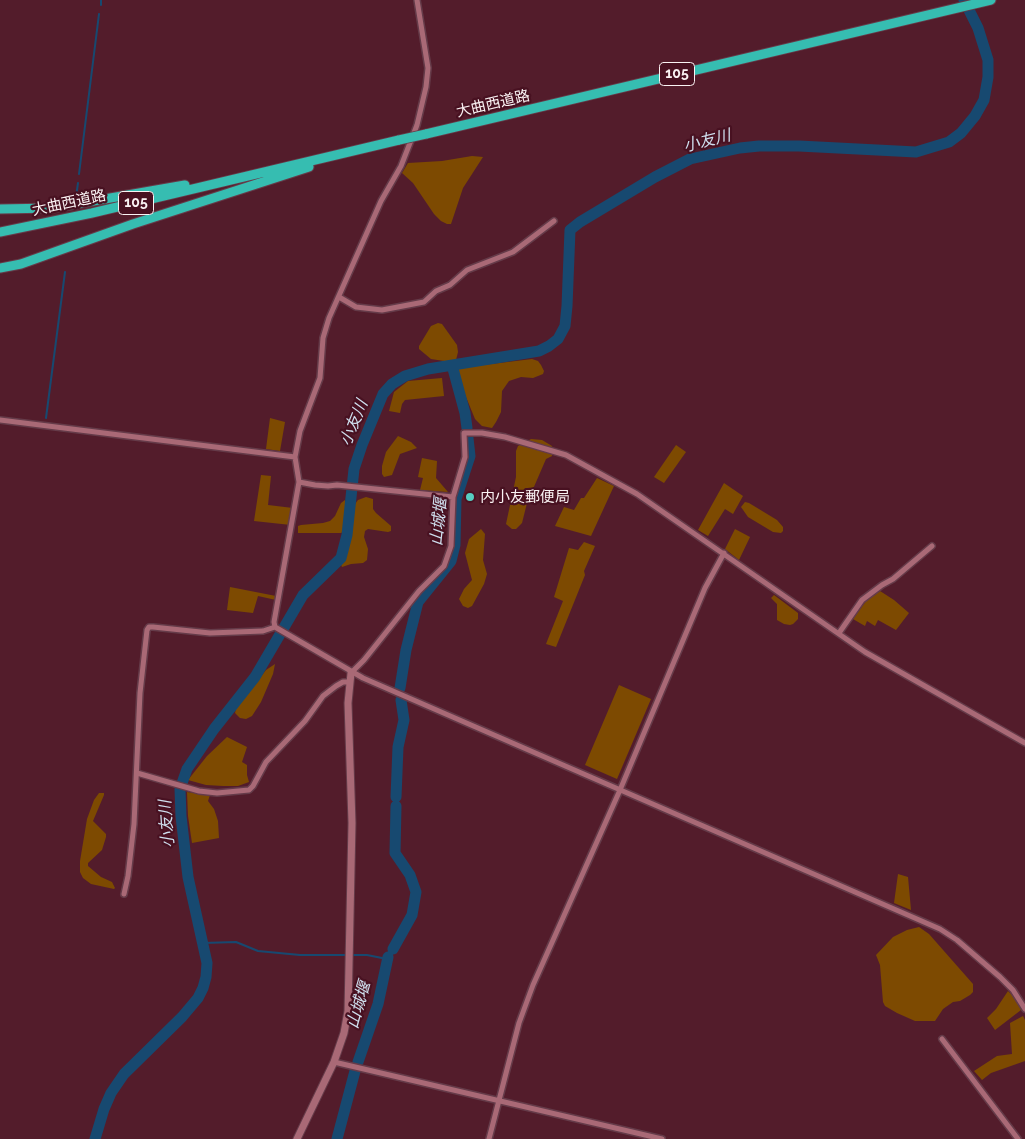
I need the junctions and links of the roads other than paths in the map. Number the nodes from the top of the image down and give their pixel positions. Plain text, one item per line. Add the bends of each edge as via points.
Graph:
1 (417, 0) edge
2 (991, 0) edge
3 (371, 147) junction
4 (271, 171) junction
5 (0, 208) edge
6 (554, 221) dead end
7 (0, 232) edge
8 (0, 268) edge
9 (339, 297) junction
10 (0, 420) edge
11 (295, 457) junction
12 (299, 482) junction
13 (453, 497) junction
14 (932, 546) dead end
15 (724, 553) junction
16 (275, 627) junction
17 (839, 633) junction
18 (351, 672) junction
19 (350, 682) junction
20 (1025, 743) edge
21 (137, 774) junction
22 (620, 790) junction
23 (124, 894) dead end
24 (1025, 1009) edge
25 (942, 1039) dead end
26 (334, 1062) junction
27 (498, 1100) junction
28 (298, 1139) edge
29 (489, 1139) edge
30 (662, 1139) edge
31 (1018, 1139) edge

1 - 9 street via 428,77 417,125
2 - 3 highway, 大曲西道路 / 105, bridge
3 - 4 highway, 大曲西道路 / 105
3 - 8 highway via 132,224 21,264
4 - 5 highway via 54,208
4 - 7 highway, 大曲西道路 / 105
6 - 9 street via 513,252 468,270 424,302 382,310 356,306
9 - 11 street via 323,338 320,378 300,431
10 - 11 street
11 - 12 street
12 - 13 street
12 - 16 street
13 - 15 street via 466,457 464,433 482,433 566,455 637,494
13 - 18 street via 451,546 444,566
14 - 17 street via 862,600
15 - 17 street
15 - 22 street via 705,588
16 - 18 street
16 - 21 street via 263,631 210,633 153,626 146,630
17 - 20 street via 864,652
18 - 19 street
18 - 22 street
19 - 21 street via 343,682 323,696 305,721 266,762 249,790 200,791
19 - 26 street via 352,823 348,1011
21 - 23 street
22 - 24 street via 940,929 996,973 1013,990
22 - 27 street via 533,985
25 - 31 street
26 - 27 street
26 - 28 street
27 - 29 street
27 - 30 street

